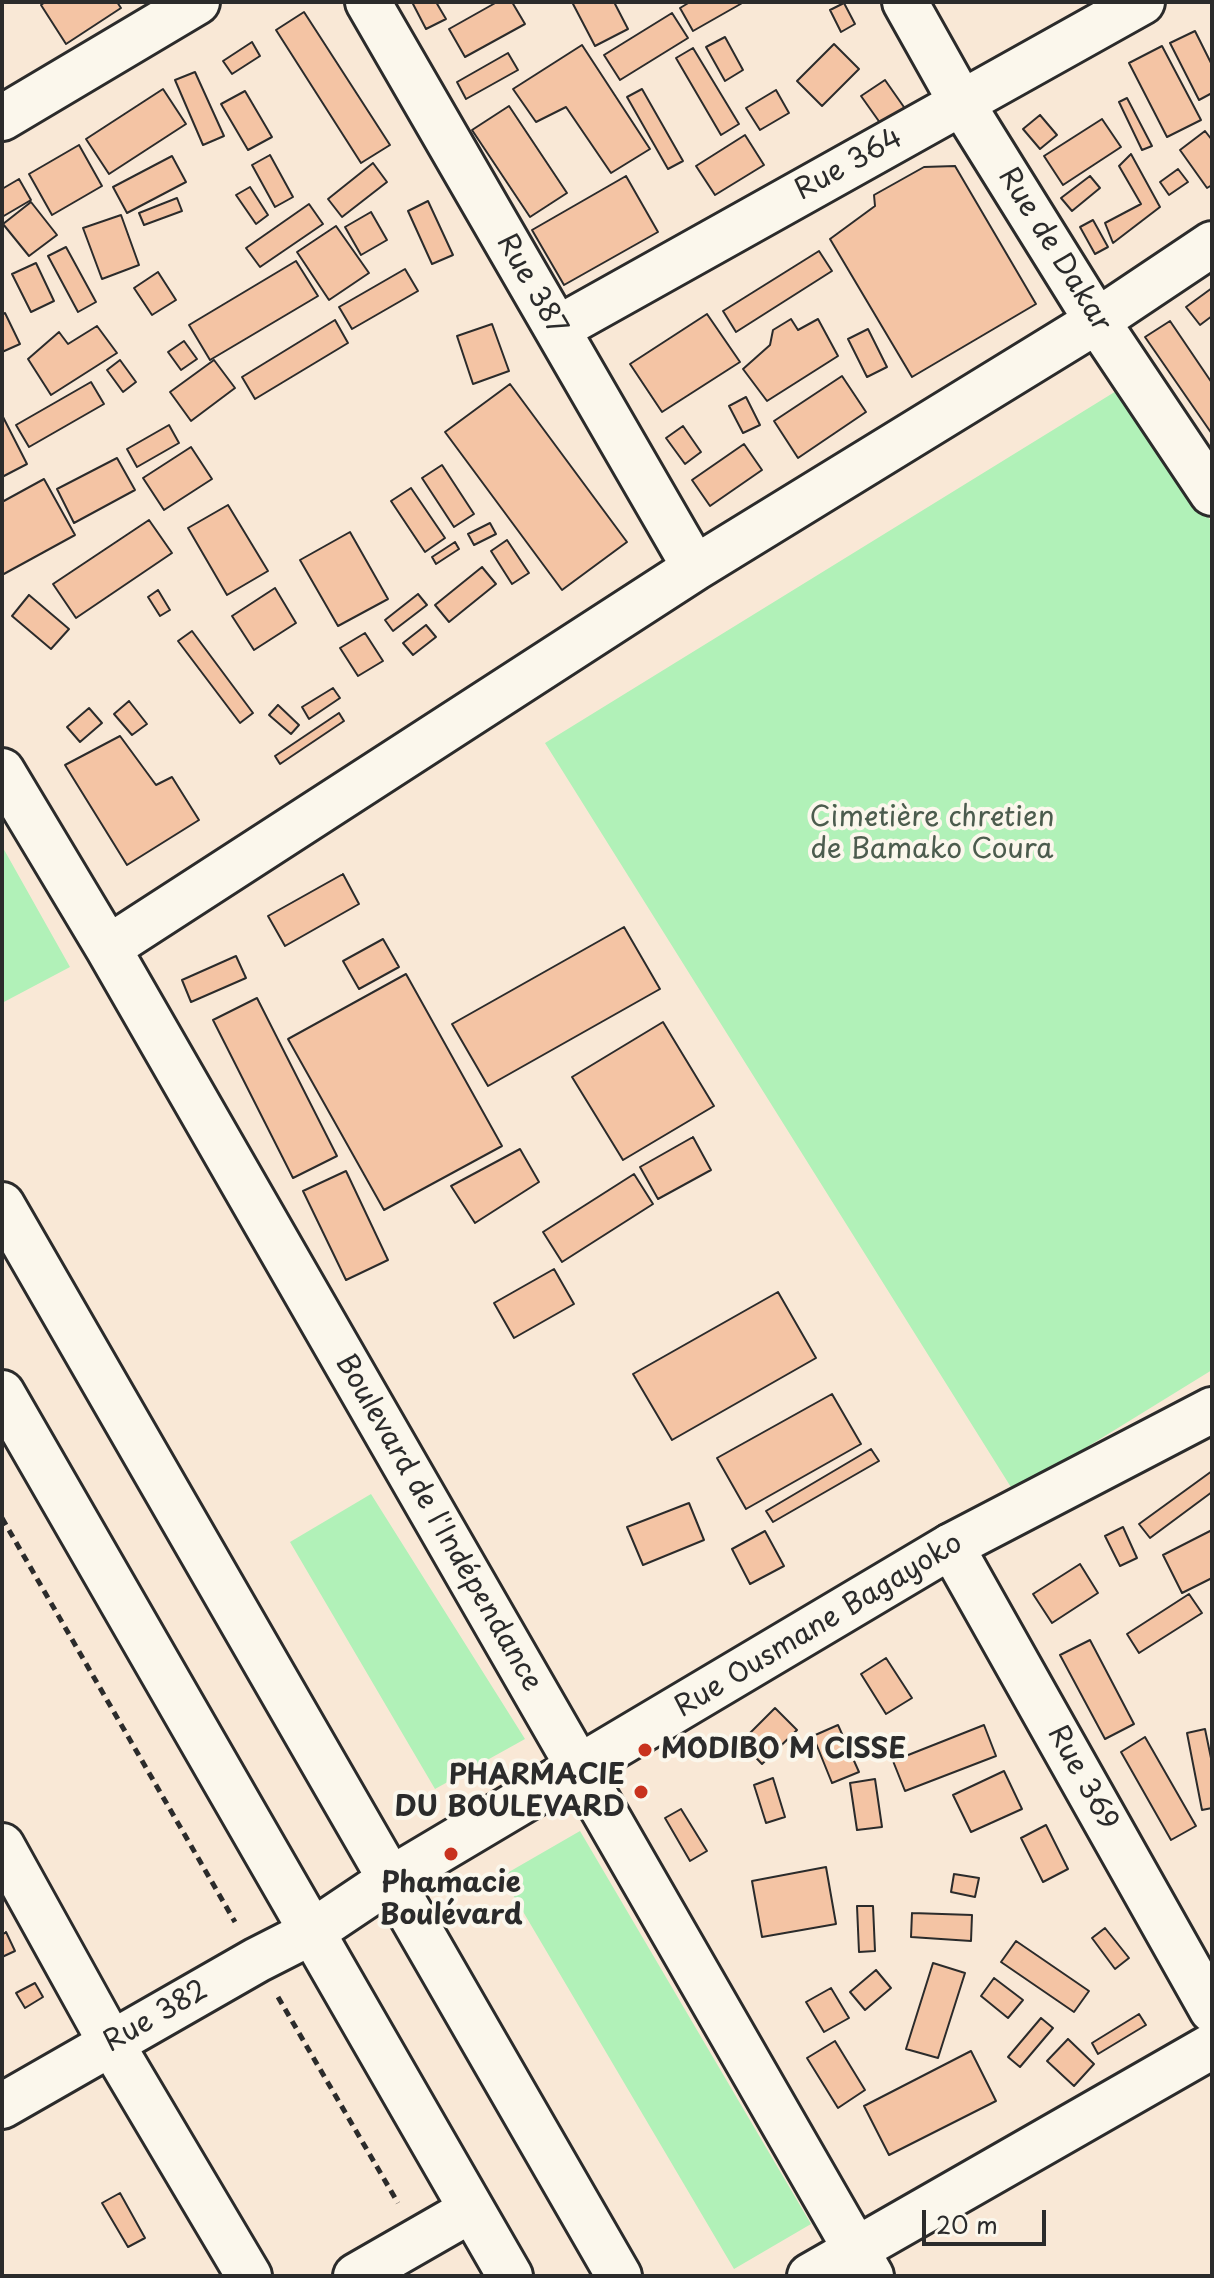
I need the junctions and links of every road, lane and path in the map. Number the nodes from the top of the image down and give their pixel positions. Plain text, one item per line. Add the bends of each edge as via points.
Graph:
1 (197, 2) edge
2 (368, 2) edge
3 (905, 2) edge
4 (1142, 2) edge
5 (961, 102) junction
6 (2, 118) edge
7 (1212, 244) edge
8 (1097, 321) junction
9 (557, 329) junction
10 (1212, 493) edge
11 (695, 568) junction
12 (2, 771) edge
13 (108, 948) junction
14 (2, 1205) edge
15 (6, 1408) edge
16 (1212, 1410) edge
17 (2, 1518) edge
18 (951, 1546) junction
19 (578, 1768) junction
20 (2, 1846) edge
21 (391, 1879) junction
22 (312, 1932) junction
23 (257, 1960) junction
24 (1212, 2010) edge
25 (111, 2043) junction
26 (1212, 2046) edge
27 (2, 2106) edge
28 (471, 2210) junction
29 (419, 2240) junction
30 (863, 2263) edge
31 (249, 2276) edge
32 (356, 2276) edge
33 (510, 2276) edge
34 (619, 2276) edge
35 (810, 2276) edge

1 - 6 main road
2 - 9 main road, Rue 387
3 - 5 main road, Rue de Dakar
4 - 5 main road, Rue 364
5 - 8 main road, Rue de Dakar
5 - 9 main road, Rue 364
7 - 8 main road
8 - 10 main road, Rue de Dakar
8 - 11 main road
9 - 11 main road, Rue 387
11 - 13 main road
12 - 13 main road, Boulevard de l'Indépendance
13 - 19 main road, Boulevard de l'Indépendance
14 - 21 main road
15 - 22 main road
16 - 18 main road, Rue Ousmane Bagayoko
17 - 23 path
18 - 19 main road, Rue Ousmane Bagayoko
18 - 24 main road, Rue 369
19 - 21 main road, Rue Ousmane Bagayoko
19 - 30 main road, Boulevard de l'Indépendance
20 - 25 main road
21 - 22 main road, Rue Ousmane Bagayoko
21 - 34 main road
22 - 23 main road, Rue 382
22 - 28 main road
23 - 25 main road, Rue 382
23 - 29 path
25 - 27 main road, Rue 382
25 - 31 main road
26 - 30 main road
28 - 29 main road
28 - 33 main road
29 - 32 main road
30 - 35 main road

